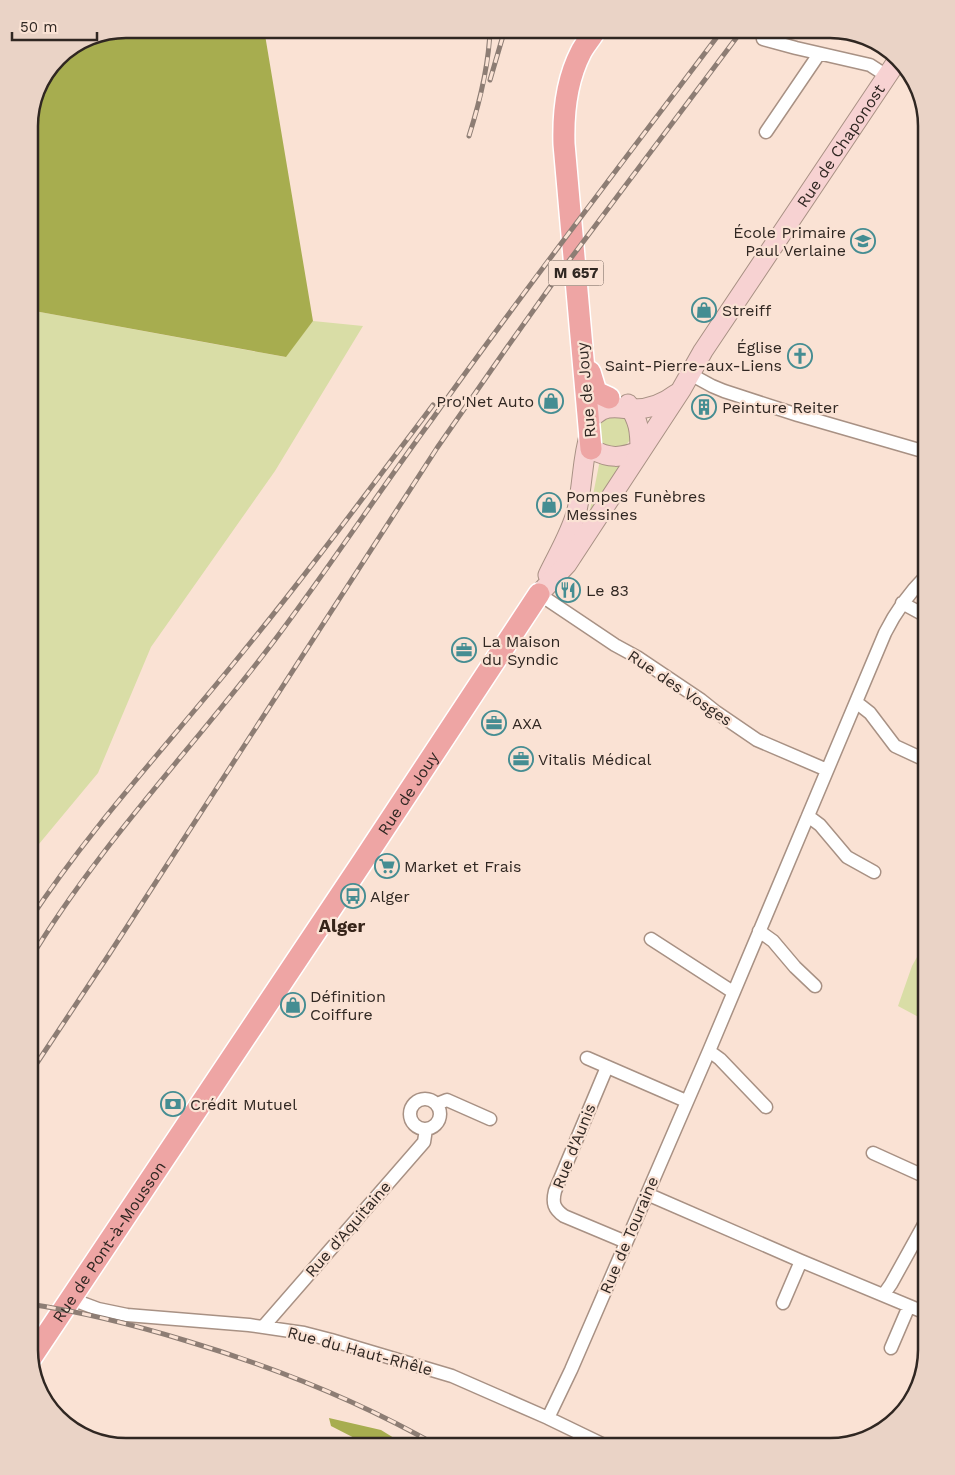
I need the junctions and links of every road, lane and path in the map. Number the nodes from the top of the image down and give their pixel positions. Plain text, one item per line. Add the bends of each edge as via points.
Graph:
1 (591, 38) edge
2 (763, 38) dead end
3 (819, 54) junction
4 (892, 68) edge
5 (766, 132) dead end
6 (582, 335) junction
7 (681, 387) junction
8 (622, 404) junction
9 (590, 433) junction
10 (918, 450) edge
11 (640, 451) junction
12 (604, 507) joint
13 (567, 564) junction
14 (918, 584) edge
15 (539, 594) junction
16 (902, 603) junction
17 (918, 612) edge
18 (856, 702) junction
19 (918, 757) edge
20 (827, 770) junction
21 (808, 816) junction
22 (874, 872) dead end
23 (759, 931) junction
24 (651, 939) dead end
25 (815, 986) dead end
26 (733, 992) junction
27 (709, 1050) junction
28 (587, 1058) dead end
29 (607, 1067) junction
30 (686, 1101) junction
31 (437, 1104) junction
32 (766, 1108) dead end
33 (490, 1119) dead end
34 (187, 1126) joint
35 (426, 1129) junction
36 (874, 1153) dead end
37 (918, 1173) edge
38 (647, 1194) junction
39 (918, 1235) edge
40 (626, 1242) junction
41 (801, 1261) junction
42 (884, 1294) junction
43 (71, 1299) junction
44 (783, 1303) dead end
45 (909, 1306) junction
46 (918, 1310) edge
47 (263, 1327) junction
48 (38, 1348) edge
49 (891, 1348) dead end
50 (548, 1418) junction
51 (589, 1438) edge

1 - 6 main road, Rue de Jouy / M 657 via 577,61 566,93 563,131
2 - 3 street
3 - 4 street
3 - 5 street
4 - 7 main road, Rue de Chaponost
6 - 8 main road via 596,392
6 - 9 main road, Rue de Jouy / M 657
7 - 8 main road via 647,408
7 - 10 street via 724,391
7 - 11 main road, Rue de Chaponost
8 - 9 main road via 603,409
8 - 11 main road via 635,415
9 - 11 main road via 604,455 612,457
9 - 13 main road, Rue de Jouy via 597,459 590,502
9 - 15 main road via 576,512
11 - 12 main road, Rue de Chaponost
12 - 13 main road, Rue de Jouy
13 - 15 main road, Rue de Jouy
14 - 16 street, Rue de Touraine
15 - 20 street, Rue des Vosges via 757,740
15 - 34 main road, Rue de Jouy
16 - 17 street
16 - 18 street, Rue de Touraine via 885,633
18 - 19 street via 870,713 895,746
18 - 20 street, Rue de Touraine
20 - 21 street, Rue de Touraine
21 - 22 street via 847,857
21 - 23 street, Rue de Touraine
23 - 25 street via 773,941
23 - 26 street, Rue de Touraine
24 - 26 street
26 - 27 street, Rue de Touraine
27 - 30 street, Rue de Touraine
27 - 32 street
28 - 29 street
29 - 30 street
29 - 40 street, Rue d'Aunis via 553,1198 554,1206 564,1216
30 - 38 street, Rue de Touraine
31 - 33 street via 447,1100
31 - 35 street, Rue d'Aquitaine via 439,1118 434,1126
31 - 35 street via 425,1099 412,1107 412,1120 418,1127
34 - 43 main road, Rue de Pont-à-Mousson
35 - 47 street, Rue d'Aquitaine via 424,1142
36 - 37 street
38 - 40 street, Rue de Touraine
38 - 41 street
39 - 42 street
40 - 50 street, Rue de Touraine
41 - 42 street
41 - 44 street
42 - 45 street
43 - 47 street, Rue du Haut-Rhêle via 127,1315
43 - 48 main road, Rue de Pont-à-Mousson
45 - 46 street
45 - 49 street
47 - 50 street, Rue du Haut-Rhêle via 331,1340 452,1376
50 - 51 street, Rue du Haut-Rhêle

